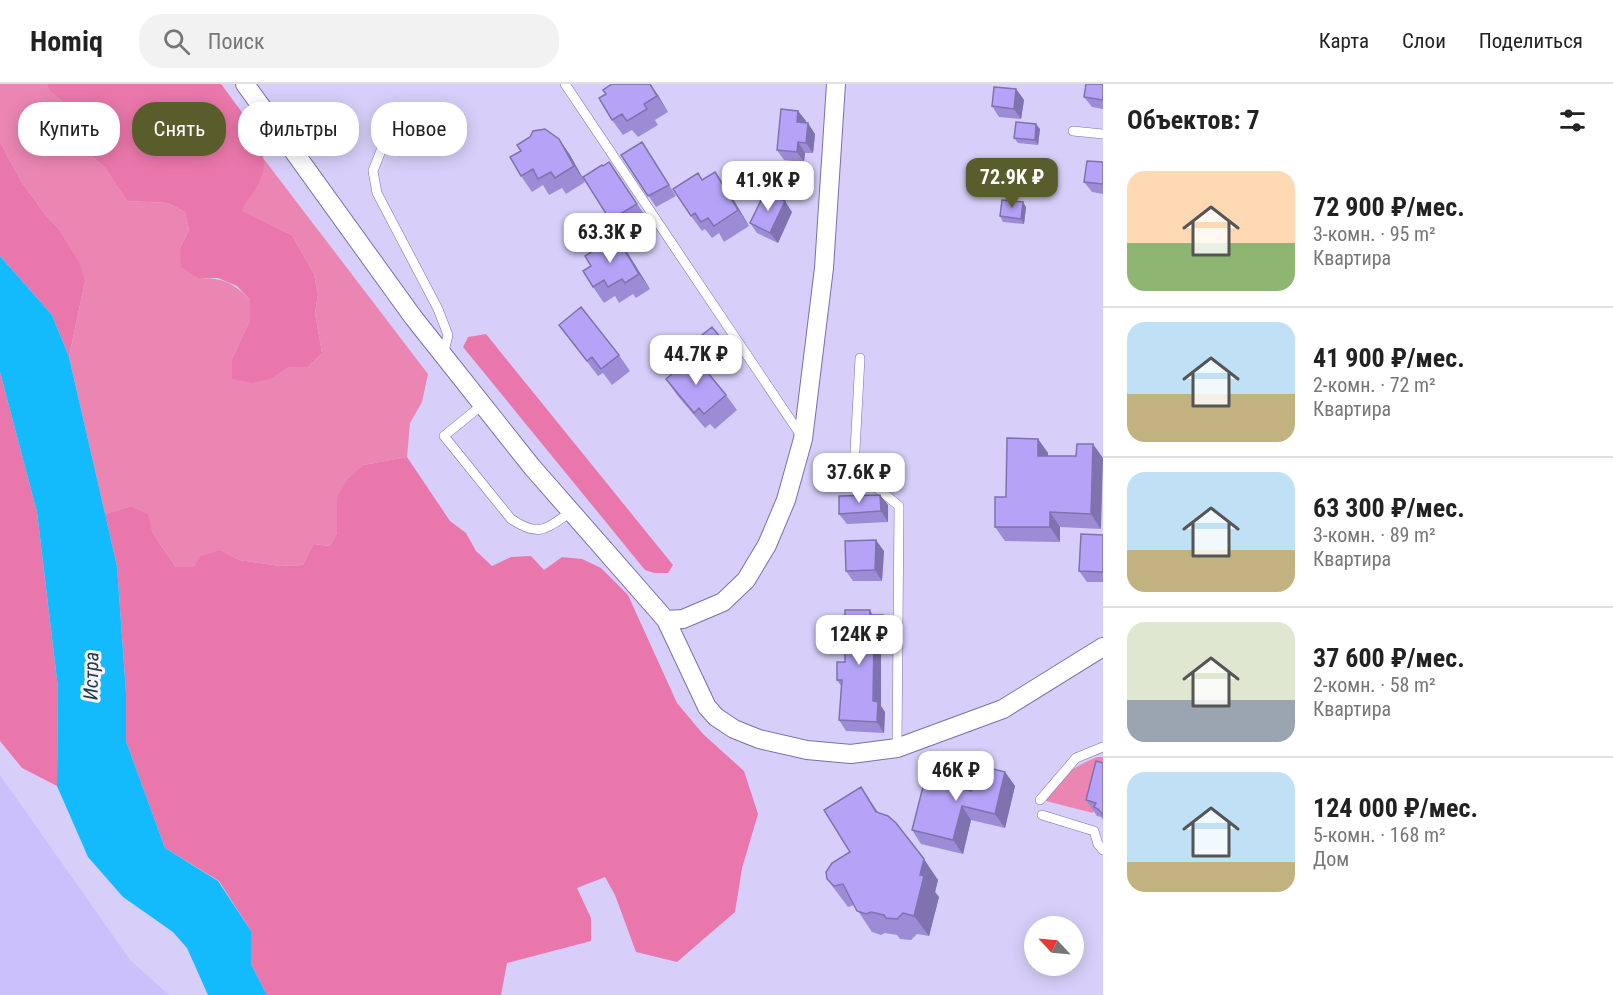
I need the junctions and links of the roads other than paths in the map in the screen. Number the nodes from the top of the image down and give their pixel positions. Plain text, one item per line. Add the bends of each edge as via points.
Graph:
1 (245, 84) edge
2 (565, 84) edge
3 (836, 84) edge
4 (1073, 130) dead end
5 (1103, 134) edge
6 (380, 156) edge
7 (443, 356) junction
8 (860, 358) dead end
9 (482, 405) junction
10 (803, 439) junction
11 (571, 512) junction
12 (666, 620) junction
13 (1103, 648) edge
14 (1103, 747) edge
15 (897, 748) junction
16 (1040, 800) dead end
17 (1042, 815) dead end
18 (1103, 850) edge

1 - 7 street
2 - 10 lane
3 - 10 street via 824,268
4 - 5 lane
6 - 7 lane via 374,171 377,193 438,309 448,334
7 - 9 street
8 - 15 lane via 854,469 899,506
9 - 11 street
9 - 11 lane via 444,436 511,519 537,531
10 - 12 street via 786,500 767,545 746,580 723,602 683,619
11 - 12 street
12 - 15 street via 707,707 734,729 807,750 851,754
13 - 15 street via 1003,709
14 - 16 lane via 1076,758
17 - 18 lane via 1094,831

